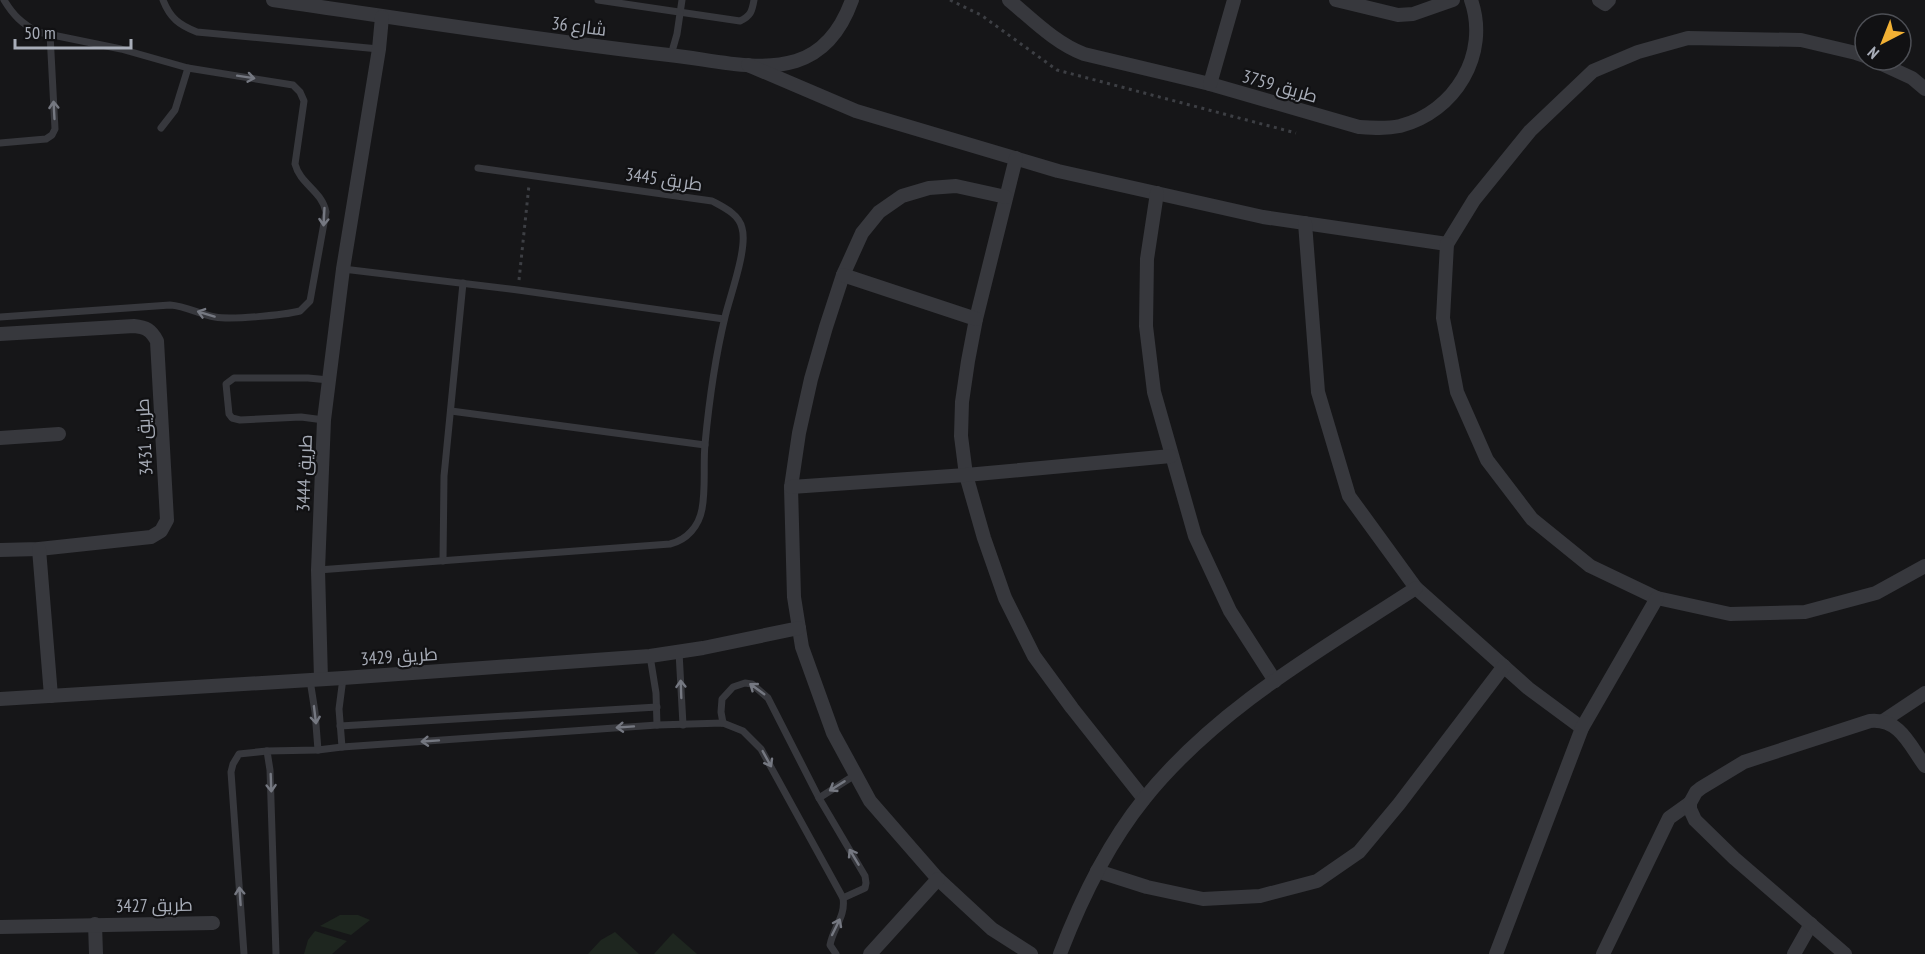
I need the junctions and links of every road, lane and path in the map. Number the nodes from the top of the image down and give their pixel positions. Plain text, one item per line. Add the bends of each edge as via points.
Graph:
1 (4, 0) edge
2 (163, 0) edge
3 (273, 0) edge
4 (598, 0) edge
5 (682, 0) edge
6 (754, 0) edge
7 (852, 0) edge
8 (1009, 0) edge
9 (1234, 0) edge
10 (1336, 0) edge
11 (1453, 0) edge
12 (1471, 0) edge
13 (1599, 0) edge
14 (1609, 0) edge
15 (680, 11) junction
16 (382, 17) junction
17 (50, 34) junction
18 (379, 49) junction
19 (1853, 51) edge
20 (671, 55) junction
21 (748, 65) junction
22 (188, 68) junction
23 (1899, 72) edge
24 (1210, 84) junction
25 (1925, 89) edge
26 (161, 128) dead end
27 (0, 143) edge
28 (1016, 158) junction
29 (478, 168) dead end
30 (531, 175) junction
31 (1156, 193) junction
32 (1006, 197) junction
33 (1305, 223) junction
34 (1447, 244) junction
35 (343, 269) junction
36 (843, 275) junction
37 (463, 283) junction
38 (518, 290) junction
39 (0, 317) edge
40 (724, 320) junction
41 (976, 320) junction
42 (0, 334) edge
43 (329, 380) junction
44 (451, 411) junction
45 (324, 420) junction
46 (58, 434) dead end
47 (0, 438) edge
48 (705, 445) junction
49 (1171, 456) junction
50 (966, 475) junction
51 (791, 487) junction
52 (39, 549) junction
53 (0, 550) edge
54 (443, 561) junction
55 (1925, 566) edge
56 (318, 570) junction
57 (1416, 588) junction
58 (1657, 598) junction
59 (799, 628) junction
60 (680, 652) junction
61 (650, 656) junction
62 (1504, 666) junction
63 (343, 678) junction
64 (315, 679) junction
65 (1275, 681) junction
66 (1925, 693) edge
67 (51, 696) junction
68 (0, 699) edge
69 (657, 707) junction
70 (1883, 721) junction
71 (723, 723) junction
72 (657, 725) junction
73 (683, 725) junction
74 (340, 726) junction
75 (1582, 728) junction
76 (342, 747) junction
77 (318, 750) junction
78 (267, 751) junction
79 (1925, 766) edge
80 (855, 775) junction
81 (819, 798) junction
82 (1144, 799) junction
83 (1690, 803) junction
84 (1096, 871) junction
85 (939, 879) junction
86 (843, 898) junction
87 (213, 923) dead end
88 (95, 924) junction
89 (1811, 924) junction
90 (0, 927) edge
91 (96, 954) edge
92 (244, 954) edge
93 (276, 954) edge
94 (836, 954) edge
95 (870, 954) edge
96 (1030, 954) edge
97 (1060, 954) edge
98 (1496, 954) edge
99 (1603, 954) edge
100 (1794, 954) edge
101 (1845, 954) edge

1 - 17 lane via 26,26
2 - 18 lane via 173,19 197,32
3 - 16 street, شارع 36
4 - 15 lane
5 - 15 lane
6 - 15 lane via 752,12 740,21
7 - 21 street, شارع 36 via 835,35 817,51 781,64
8 - 24 street, طريق 3759 via 1075,50
9 - 24 street
10 - 11 street via 1406,15
12 - 24 street, طريق 3759 via 1477,31 1470,66 1448,99 1412,122 1385,128 1359,127
13 - 14 street via 1605,4
15 - 20 lane
16 - 18 street, طريق 3444
16 - 20 street, شارع 36
17 - 22 lane
27 -> 17 lane via 46,139 55,129
18 - 35 street, طريق 3444
19 - 34 street via 1801,40 1689,38 1638,52 1593,71 1530,131 1474,200
20 - 21 street, شارع 36
21 - 28 street via 856,111
22 - 26 lane via 175,110
22 -> 39 lane via 292,85 300,92 304,101 295,164 301,179 322,199 326,212 312,294 306,307 293,313 223,318 170,305
23 - 25 street
28 - 31 street
28 - 32 street
29 - 30 lane, طريق 3445
30 - 38 path
30 - 40 lane, طريق 3445 via 712,201 727,209 742,227 743,243
31 - 33 street
31 - 49 street via 1147,259 1146,326 1154,392
32 - 36 street via 956,186 902,196 879,212 862,233
32 - 41 street
33 - 34 street
33 - 57 street via 1318,392 1349,496
34 - 58 street via 1443,318 1456,392 1487,460 1532,519 1590,566
35 - 37 lane
35 - 43 street, طريق 3444
36 - 41 street
36 - 51 street via 811,379
37 - 38 lane
37 - 44 lane
38 - 40 lane
40 - 48 lane, طريق 3445
41 - 50 street via 962,402
42 - 52 street, طريق 3431 via 144,326 157,341 166,509 161,531 151,537
43 - 45 street, طريق 3444
43 - 45 lane via 234,378 226,384 232,418
44 - 48 lane
44 - 54 lane via 444,476
45 - 56 street, طريق 3444
46 - 47 street
48 - 54 lane, طريق 3445 via 702,509 697,523 679,542
49 - 50 street
49 - 65 street via 1196,536 1230,611
50 - 51 street
50 - 82 street via 1005,598 1034,656
51 - 59 street via 794,597
52 - 53 street, طريق 3431
52 - 67 street
54 - 56 lane
55 - 58 street via 1876,593 1804,612 1730,614
56 - 64 street, طريق 3444
57 - 62 street
57 - 65 street
58 - 75 street
59 - 60 street, طريق 3429
59 - 80 street via 833,733
60 - 61 street, طريق 3429
73 -> 60 lane
61 - 63 street, طريق 3429
61 - 69 lane
62 - 75 street
62 - 84 street via 1359,852 1317,880 1260,896 1203,899
63 - 64 street, طريق 3429
63 - 74 lane
64 - 67 street, طريق 3429
64 -> 77 lane
65 - 82 street via 1230,713
66 - 70 street
67 - 68 street, طريق 3429
69 - 72 lane
69 - 74 lane
70 - 79 street via 1901,732
70 - 83 street via 1744,762 1701,788
71 - 73 lane
81 -> 71 lane via 768,698 760,690 746,682 733,687 722,699
71 -> 86 lane via 743,731 761,749
72 - 73 lane
72 -> 76 lane
74 - 76 lane
75 - 98 street
76 - 77 lane
77 - 78 lane
92 -> 78 lane via 231,772 239,754
78 -> 93 lane
80 -> 81 lane
80 - 85 street via 870,801
86 -> 81 lane via 865,888 865,876
82 - 84 street
83 - 89 street via 1695,820
83 - 99 street via 1668,818
84 - 97 street
85 - 95 street
85 - 96 street via 992,929
94 -> 86 lane via 830,945 843,912
87 - 88 street, طريق 3427
88 - 90 street, طريق 3427
88 - 91 street, طريق 3427
89 - 100 street
89 - 101 street

